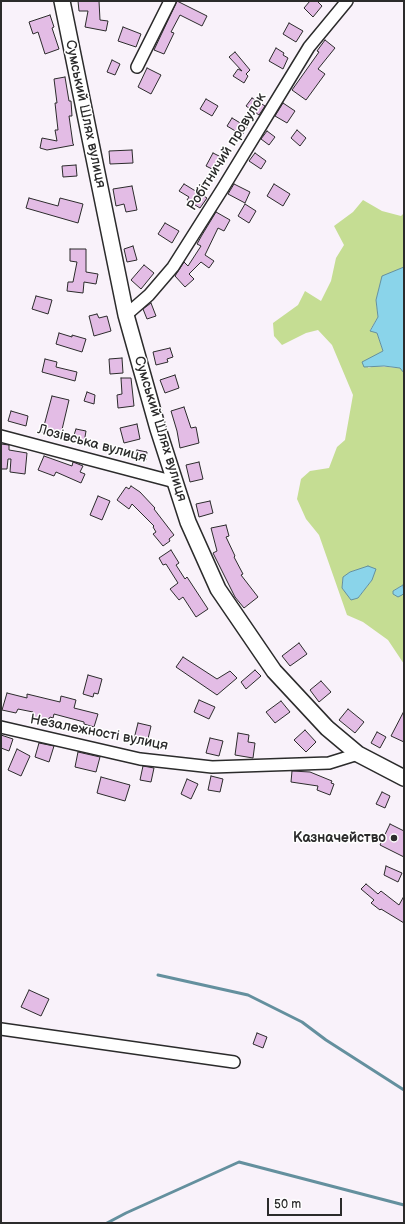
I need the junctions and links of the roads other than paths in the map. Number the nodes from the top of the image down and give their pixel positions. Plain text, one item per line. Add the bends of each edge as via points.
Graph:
1 (62, 1) edge
2 (170, 1) edge
3 (347, 1) edge
4 (137, 67) dead end
5 (126, 315) junction
6 (1, 436) edge
7 (175, 482) junction
8 (1, 727) edge
9 (358, 754) junction
10 (404, 778) edge
11 (1, 1028) edge
12 (234, 1062) dead end

1 - 5 main road, Сумський Шлях вулиця
2 - 4 street
3 - 5 street, Робітничий провулок via 309,47 173,267 149,295
5 - 7 main road, Сумський Шлях вулиця
6 - 7 street, Лозівська вулиця
7 - 9 main road, Сумський Шлях вулиця via 188,522 218,590 274,671 327,728
8 - 9 street, Незалежності вулиця via 140,759 212,767 329,763
9 - 10 main road, Сумський Шлях вулиця
11 - 12 street

